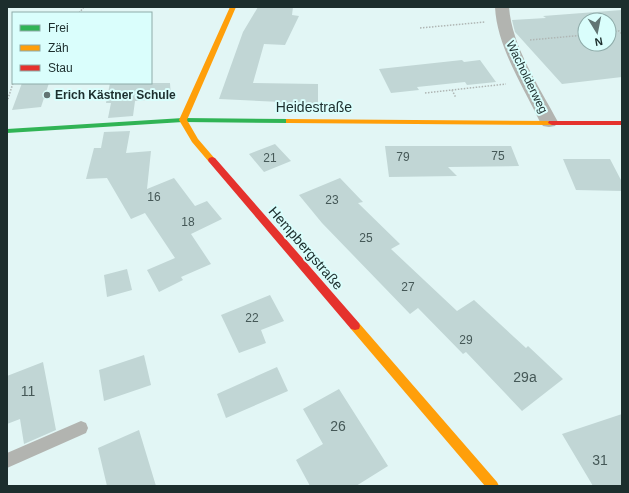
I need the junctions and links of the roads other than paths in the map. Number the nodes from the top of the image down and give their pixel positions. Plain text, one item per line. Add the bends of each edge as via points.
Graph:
1 (233, 7) edge
2 (503, 14) edge
3 (183, 120) junction
4 (549, 122) junction
5 (622, 122) edge
6 (7, 131) edge
7 (81, 428) dead end
8 (7, 461) edge
9 (492, 486) edge

1 - 3 street
2 - 4 street, Wacholderweg via 508,42
3 - 4 street, Heidestraße
3 - 6 street, Heidestraße
3 - 9 street, Hempbergstraße via 194,140
4 - 5 street, Heidestraße
7 - 8 lane

